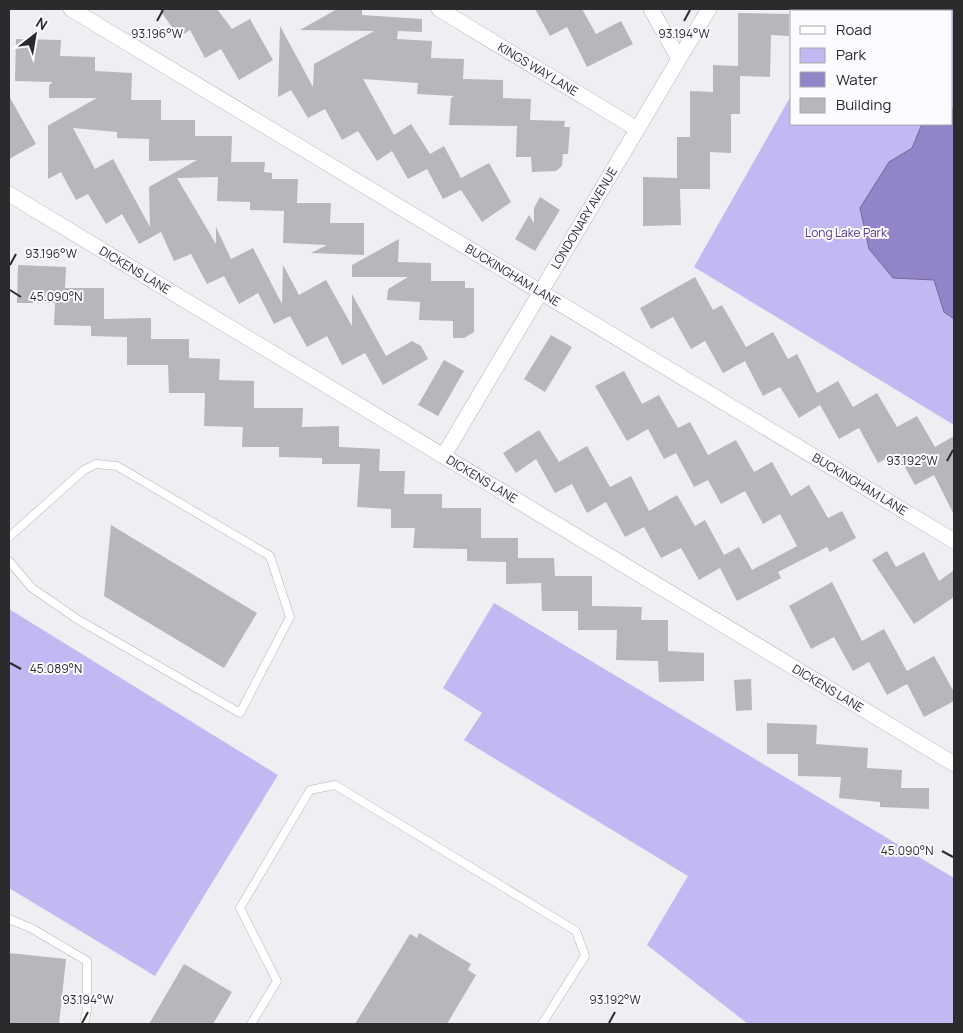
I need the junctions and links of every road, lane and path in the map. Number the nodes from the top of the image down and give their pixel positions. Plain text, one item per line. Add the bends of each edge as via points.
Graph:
1 (71, 9) edge
2 (439, 9) edge
3 (650, 9) edge
4 (709, 9) edge
5 (679, 59) junction
6 (637, 129) junction
7 (9, 194) edge
8 (540, 292) junction
9 (444, 456) junction
10 (9, 537) edge
11 (954, 541) edge
12 (9, 561) edge
13 (954, 764) edge
14 (9, 919) edge
15 (84, 1024) edge
16 (251, 1024) edge
17 (542, 1024) edge

1 - 8 street, BUCKINGHAM LANE
2 - 6 street, KINGS WAY LANE
3 - 5 street
4 - 5 street, LONDONARY AVENUE
5 - 6 street, LONDONARY AVENUE
6 - 8 street, LONDONARY AVENUE
7 - 9 street, DICKENS LANE
8 - 9 street, LONDONARY AVENUE
8 - 11 street, BUCKINGHAM LANE
9 - 13 street, DICKENS LANE
10 - 12 lane via 84,470 96,464 117,466 270,556 290,617 240,713 77,619 32,588
14 - 15 lane via 87,961
16 - 17 lane via 277,981 240,908 310,790 335,785 576,931 585,956

